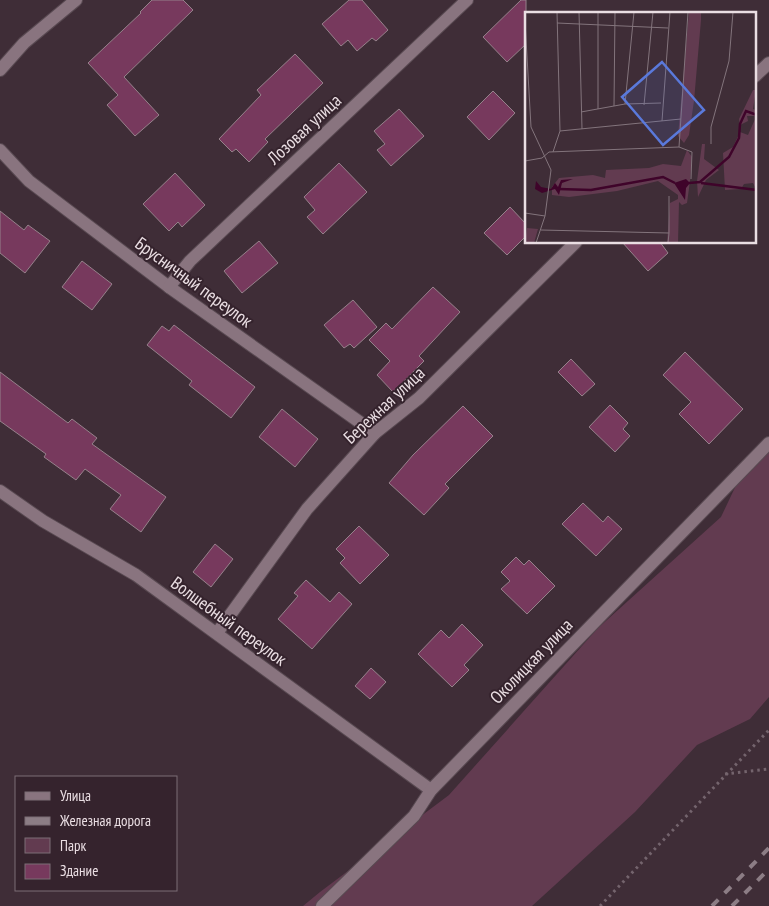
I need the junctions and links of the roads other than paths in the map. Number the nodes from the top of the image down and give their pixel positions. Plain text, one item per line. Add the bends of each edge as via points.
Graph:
1 (76, 0) edge
2 (467, 0) edge
3 (769, 63) edge
4 (0, 70) edge
5 (756, 75) edge
6 (0, 150) edge
7 (574, 244) edge
8 (169, 287) junction
9 (375, 433) junction
10 (769, 443) edge
11 (0, 491) edge
12 (217, 633) junction
13 (431, 790) junction
14 (322, 906) edge

1 - 4 street via 24,43
2 - 8 street, Лозовая улица via 190,261
3 - 5 street
6 - 8 street, Брусничный переулок via 29,181
7 - 9 street, Бережная улица via 419,398
8 - 9 street, Брусничный переулок
9 - 12 street, Бережная улица via 307,509
10 - 13 street, Околицкая улица
11 - 12 street, Волшебный переулок via 42,521 136,575
12 - 13 street, Волшебный переулок
13 - 14 street, Околицкая улица via 414,816

